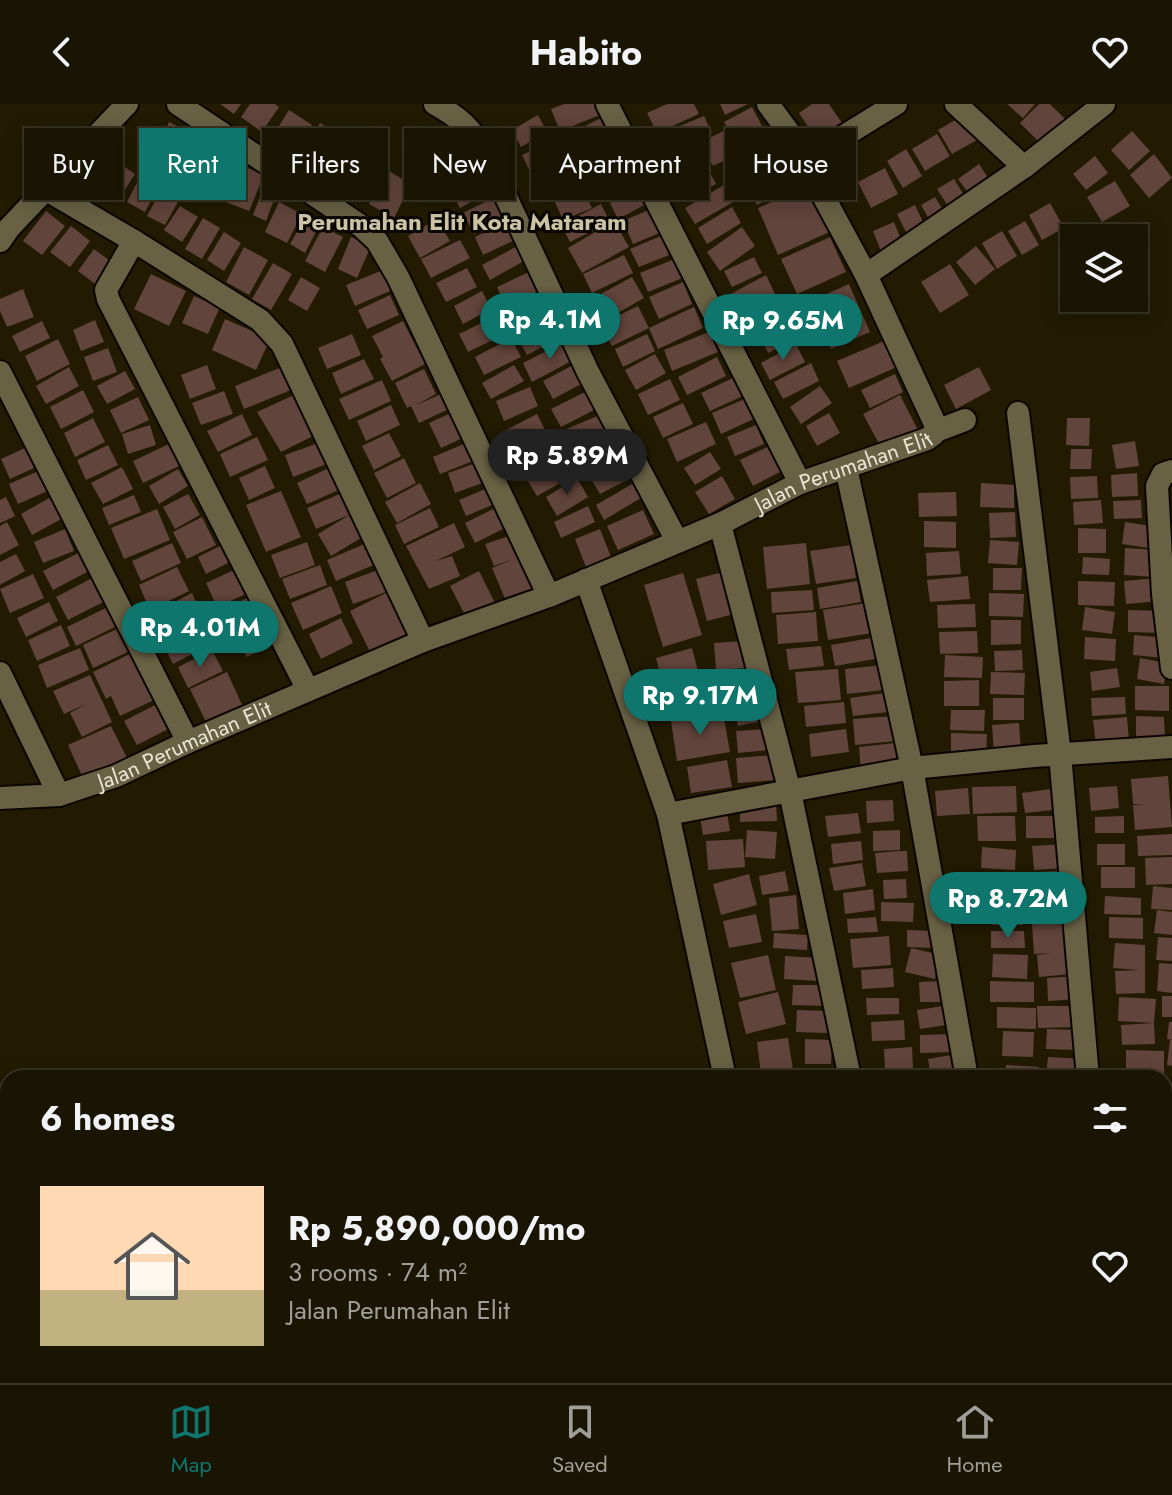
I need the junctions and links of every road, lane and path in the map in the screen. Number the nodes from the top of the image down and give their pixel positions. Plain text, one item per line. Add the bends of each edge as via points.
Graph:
1 (127, 104) edge
2 (178, 104) edge
3 (435, 104) edge
4 (607, 104) edge
5 (768, 104) edge
6 (896, 104) edge
7 (956, 104) edge
8 (1104, 104) edge
9 (104, 128) edge
10 (784, 128) edge
11 (856, 129) edge
12 (1024, 167) junction
13 (35, 200) edge
14 (64, 200) edge
15 (826, 200) edge
16 (0, 241) edge
17 (134, 241) junction
18 (866, 275) junction
19 (0, 372) edge
20 (1018, 413) dead end
21 (965, 420) dead end
22 (936, 431) junction
23 (846, 468) junction
24 (1172, 471) edge
25 (800, 483) junction
26 (720, 524) junction
27 (677, 541) junction
28 (586, 580) junction
29 (549, 596) junction
30 (423, 641) junction
31 (1172, 668) edge
32 (0, 673) edge
33 (308, 690) junction
34 (188, 742) junction
35 (1172, 747) edge
36 (1060, 754) junction
37 (912, 768) junction
38 (790, 792) junction
39 (59, 795) junction
40 (0, 798) edge
41 (668, 814) junction
42 (723, 1070) edge
43 (848, 1070) edge
44 (966, 1070) edge
45 (1087, 1070) edge

1 - 9 street
2 - 29 street via 377,241
3 - 27 street via 472,129 485,152 588,372
4 - 25 street
5 - 10 street, Jalan Perumahan Elit
6 - 11 street
7 - 12 street
8 - 12 street
12 - 18 street
13 - 16 street
14 - 17 street
15 - 18 street, Jalan Perumahan Elit
17 - 30 street via 260,320 282,344
17 - 33 street via 106,290 108,299
18 - 22 street, Jalan Perumahan Elit
19 - 34 street
20 - 36 street
21 - 22 street
22 - 23 street, Jalan Perumahan Elit
23 - 25 street, Jalan Perumahan Elit
23 - 37 street
24 - 31 street via 1163,474 1157,486
25 - 26 street, Jalan Perumahan Elit
26 - 27 street, Jalan Perumahan Elit
26 - 38 street
27 - 28 street, Jalan Perumahan Elit
28 - 29 street, Jalan Perumahan Elit
28 - 41 street
29 - 30 street, Jalan Perumahan Elit
30 - 33 street, Jalan Perumahan Elit
32 - 39 street
33 - 34 street, Jalan Perumahan Elit
34 - 39 street, Jalan Perumahan Elit via 116,776
35 - 36 street
36 - 37 street
36 - 45 street
37 - 38 street
37 - 44 street
38 - 41 street
38 - 43 street
39 - 40 street, Jalan Perumahan Elit
41 - 42 street

